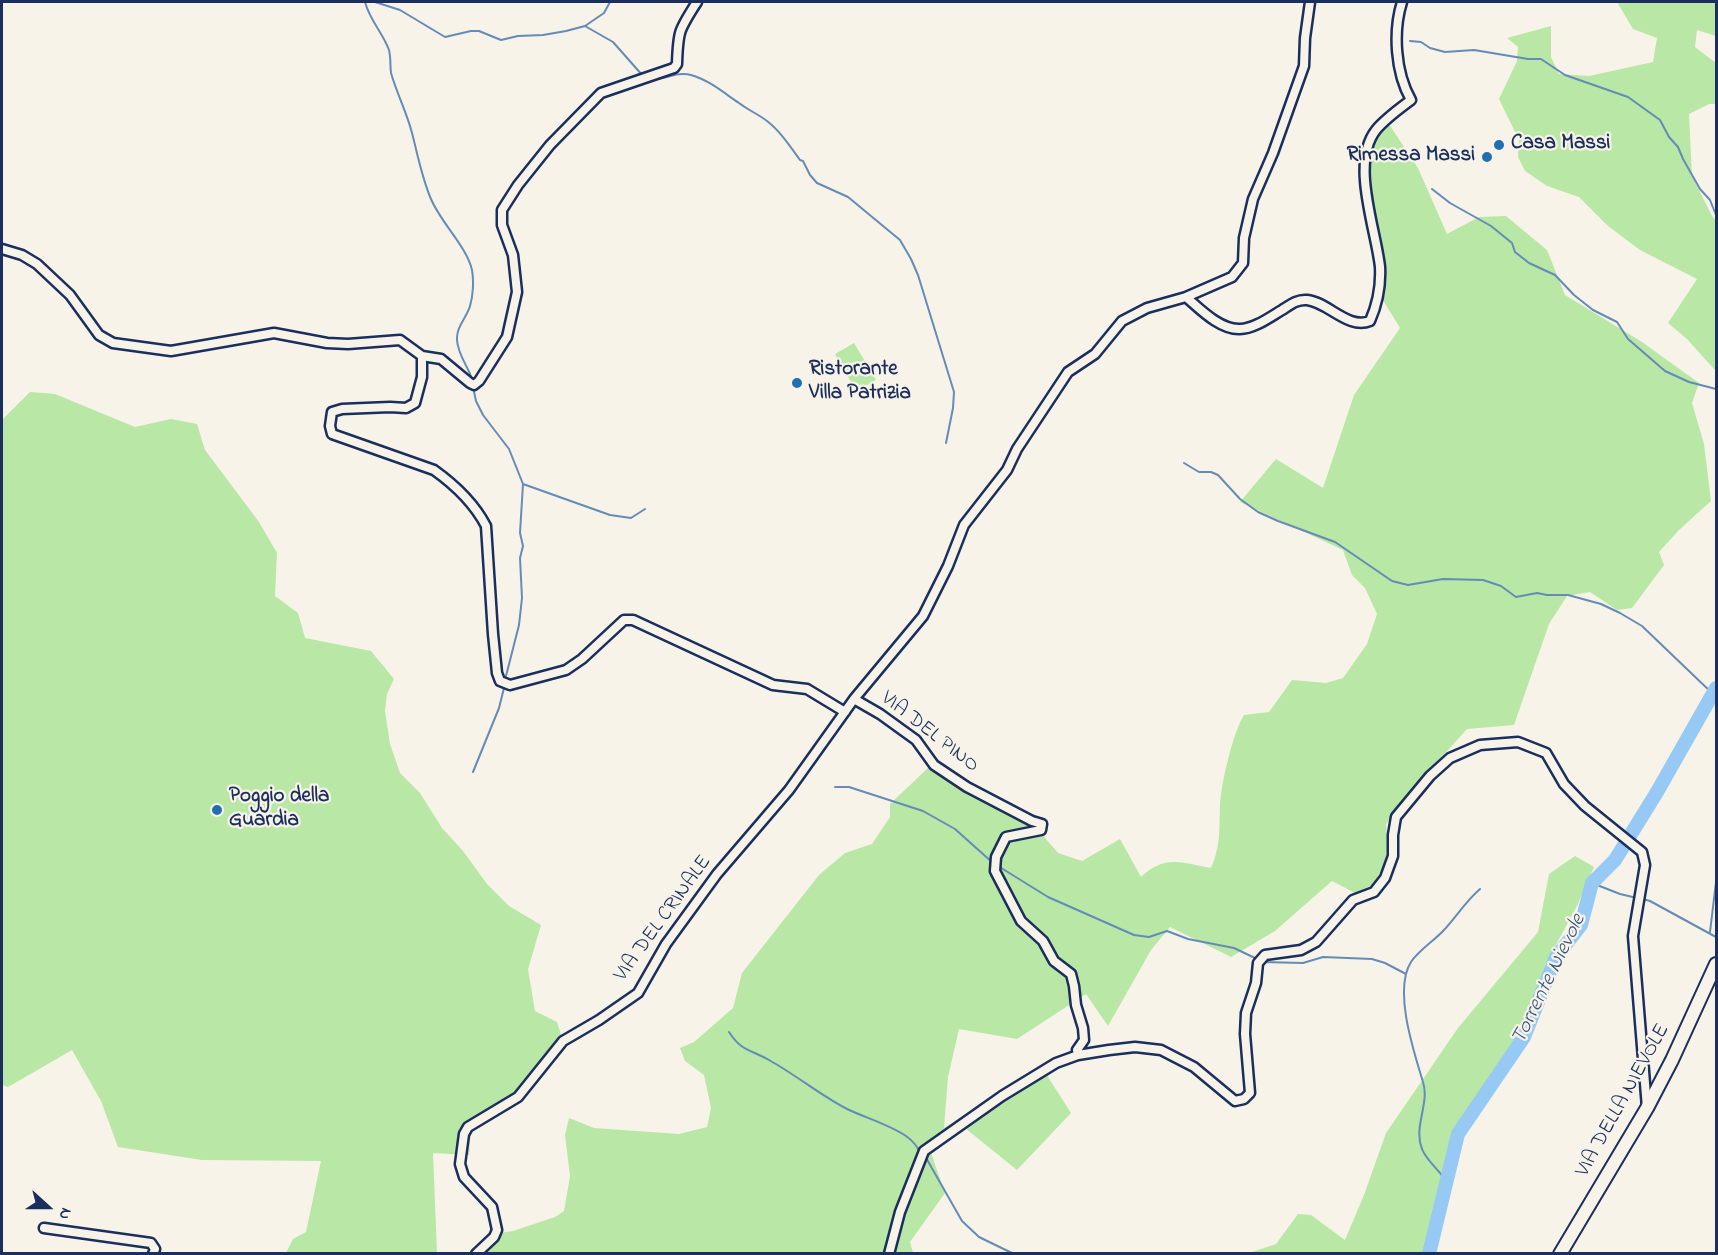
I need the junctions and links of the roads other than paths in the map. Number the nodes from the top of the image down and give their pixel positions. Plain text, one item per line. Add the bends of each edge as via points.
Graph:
1 (697, 2) edge
2 (1310, 2) edge
3 (1402, 2) edge
4 (2, 249) edge
5 (1186, 297) junction
6 (422, 356) junction
7 (854, 699) junction
8 (845, 712) junction
9 (1716, 964) edge
10 (1078, 1055) junction
11 (1647, 1108) junction
12 (44, 1228) dead end
13 (153, 1254) edge
14 (476, 1254) edge
15 (888, 1254) edge
16 (1560, 1254) edge

1 - 6 street via 681,26 674,68 601,93 550,145 502,210 500,217 513,255 518,292 507,337 479,381 474,385 441,359
2 - 5 street, VIA DEL CRINALE via 1304,66 1253,199 1244,238 1244,263 1232,277
3 - 5 street via 1398,13 1398,57 1411,100 1376,131 1368,145 1364,168 1380,268 1370,321 1353,322 1304,299 1251,327 1230,328
4 - 6 street via 37,264 70,295 99,335 113,343 171,351 274,333 327,343 400,340
5 - 7 street, VIA DEL CRINALE via 1147,308 1122,321 1095,354 1068,372 1007,470 964,525 923,616
6 - 8 street via 422,377 415,403 406,408 342,409 332,412 330,426 332,434 434,470 478,510 486,526 500,681 510,685 566,670 624,620 633,620 773,685 807,689
7 - 8 street, VIA DEL CRINALE
7 - 10 street, VIA DEL PINO via 916,740 934,765 967,787 1042,824 1041,830 1006,837 996,857 995,871 1021,921 1043,942 1054,961 1071,974 1084,1040
8 - 14 street, VIA DEL CRINALE via 789,790 717,874 666,944 638,993 563,1041 518,1097 468,1127 460,1164 464,1177 492,1208 497,1230 494,1238
9 - 11 street, VIA DELLA NIEVOLE
10 - 11 street via 1135,1047 1161,1050 1194,1067 1235,1101 1244,1099 1250,1093 1246,1013 1258,963 1265,955 1301,950 1316,942 1353,900 1374,892 1385,878 1393,856 1396,817 1450,758 1480,746 1518,742 1546,753 1564,784 1585,806 1642,852 1646,865 1633,936
10 - 15 street via 1056,1063 1002,1096 924,1150
11 - 16 street, VIA DELLA NIEVOLE
12 - 13 street via 152,1243

